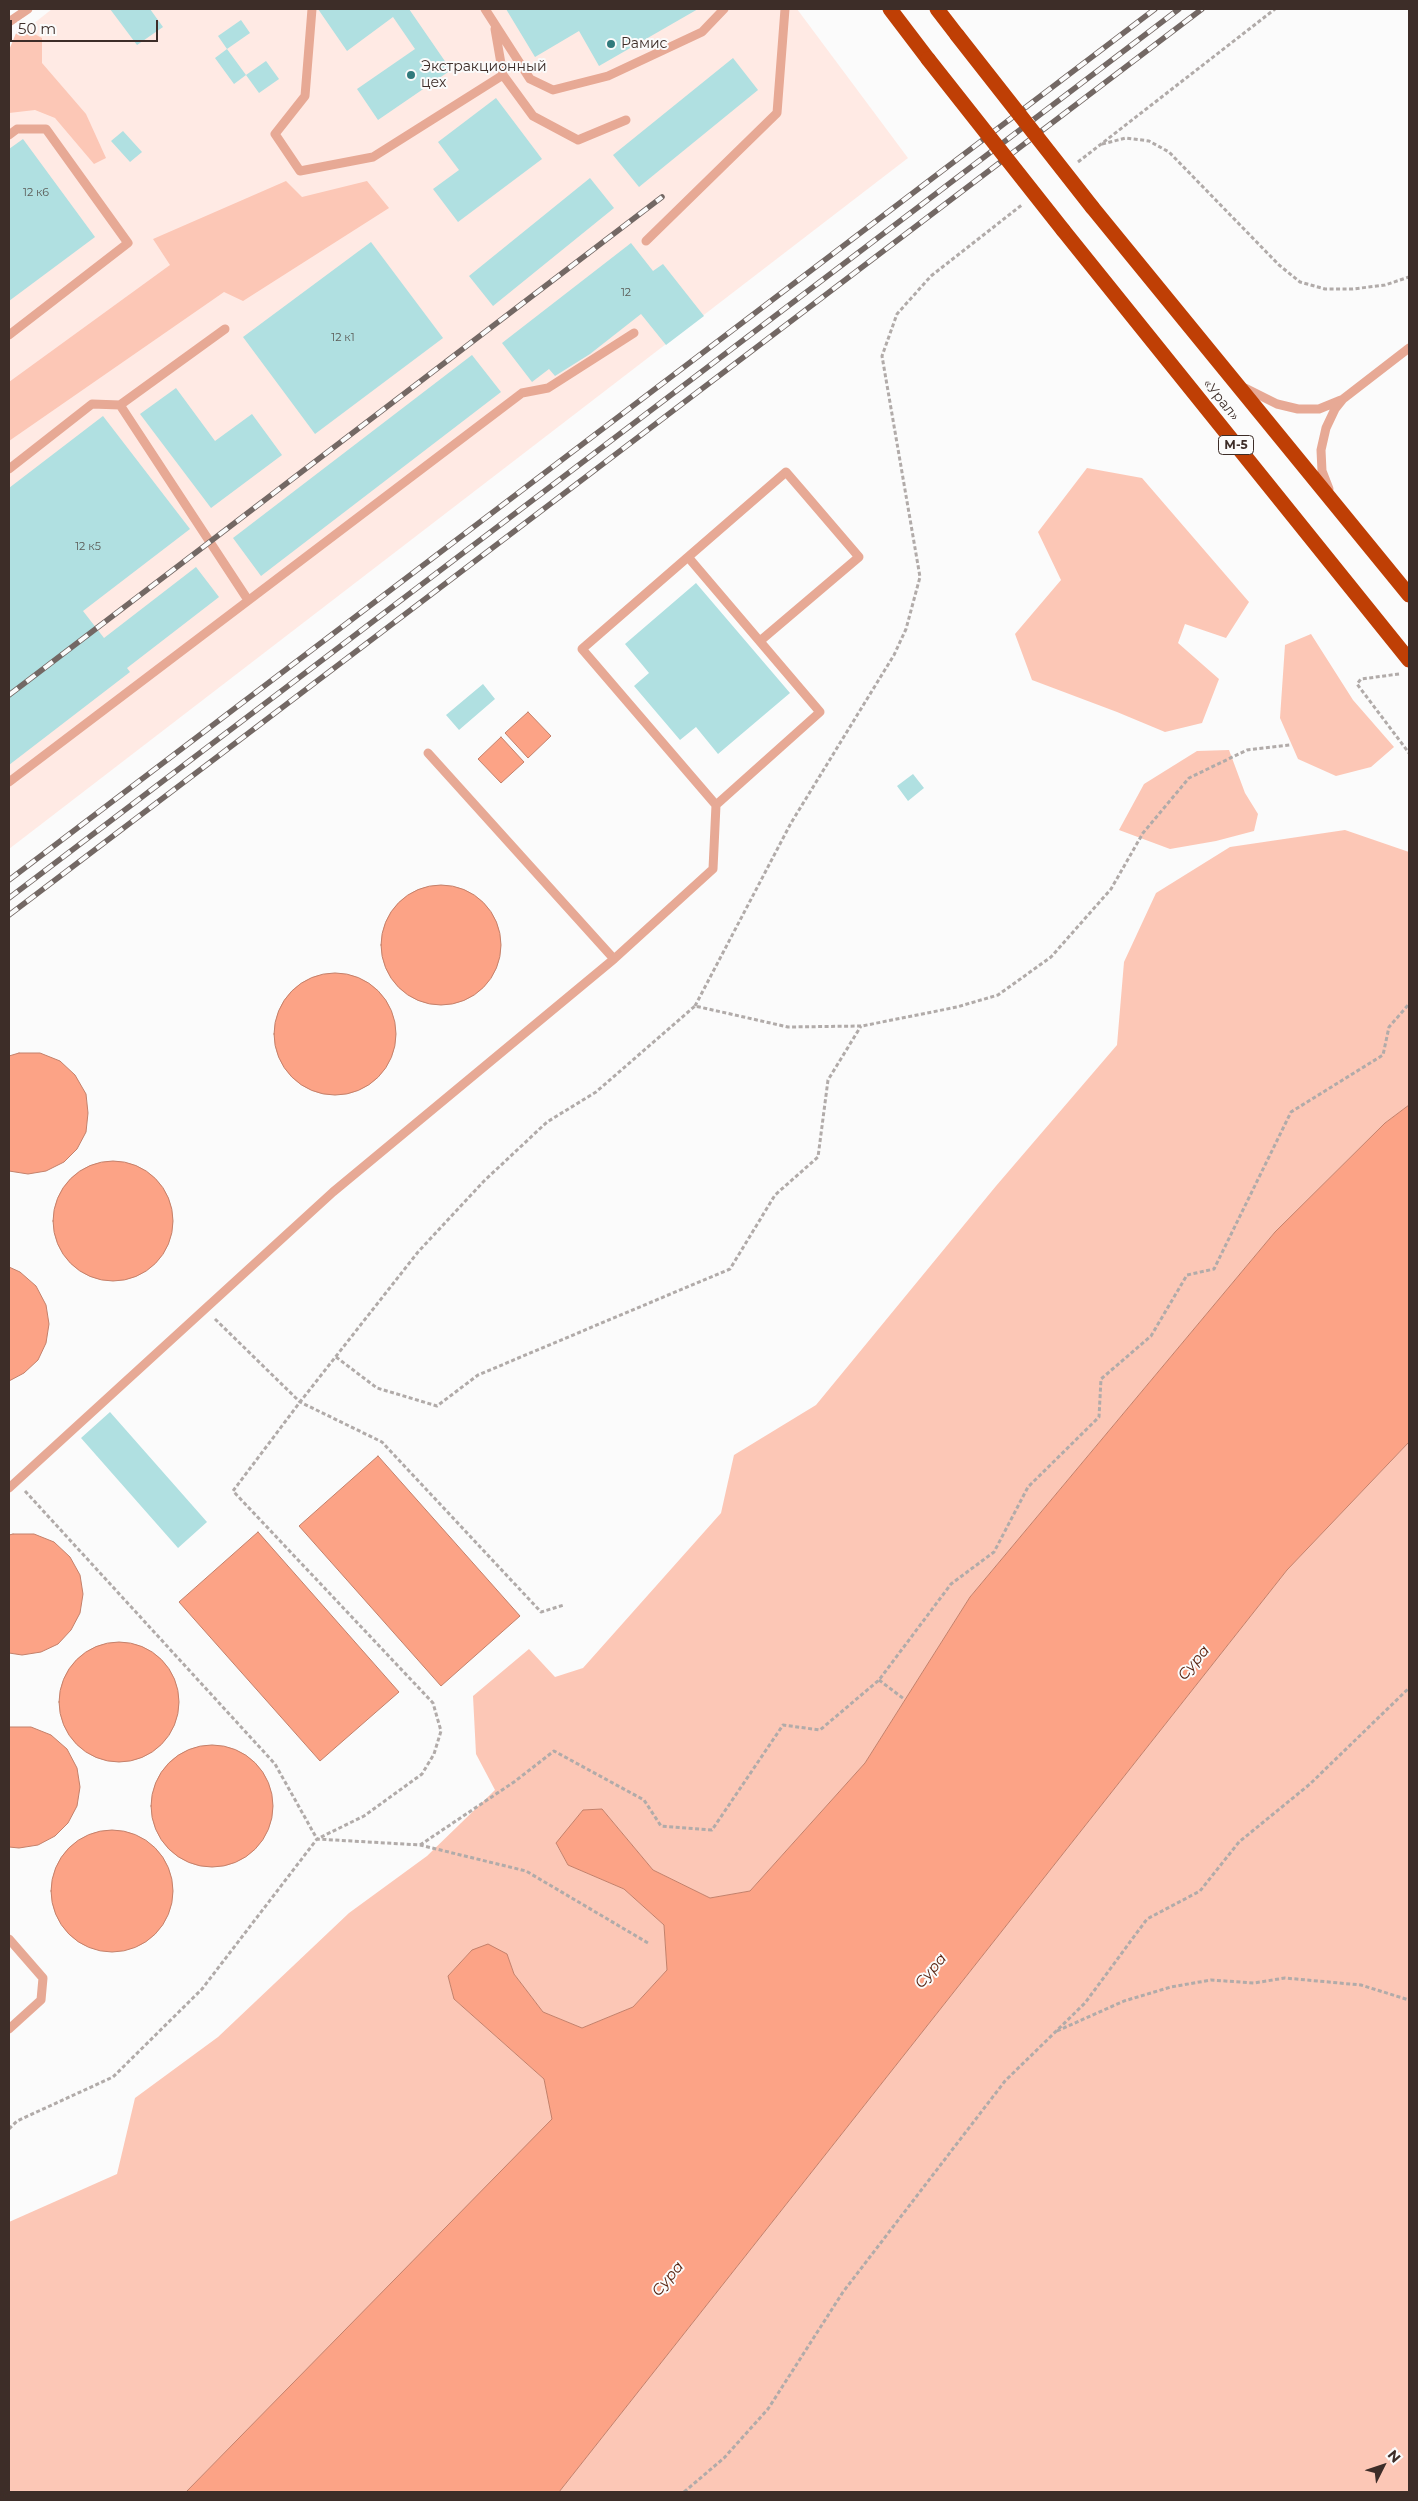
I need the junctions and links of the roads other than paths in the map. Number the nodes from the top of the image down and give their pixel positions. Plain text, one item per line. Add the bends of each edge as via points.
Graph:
1 (28, 9) edge
2 (312, 9) edge
3 (485, 9) edge
4 (724, 9) edge
5 (785, 9) edge
6 (890, 9) edge
7 (937, 9) edge
8 (9, 22) edge
9 (494, 24) junction
10 (503, 75) junction
11 (626, 120) dead end
12 (9, 135) edge
13 (646, 241) dead end
14 (225, 330) dead end
15 (634, 333) dead end
16 (9, 335) edge
17 (1409, 348) edge
18 (1234, 380) junction
19 (1343, 399) junction
20 (120, 405) junction
21 (9, 469) edge
22 (1338, 508) junction
23 (688, 557) junction
24 (1409, 595) edge
25 (248, 600) junction
26 (760, 642) junction
27 (1406, 667) edge
28 (428, 753) dead end
29 (9, 782) edge
30 (716, 805) junction
31 (614, 959) junction
32 (9, 1488) edge
33 (9, 1939) edge
34 (9, 2029) edge

1 - 8 lane
2 - 10 lane via 305,96 275,134 300,171 373,157
3 - 9 lane
4 - 9 lane via 702,32 608,76 552,90 530,79
5 - 13 lane via 777,113
6 - 27 highway, «Урал» / М-5, bridge
7 - 18 highway, «Урал» / М-5, bridge via 1092,207
9 - 10 lane
10 - 11 lane via 534,116 578,140
12 - 16 lane via 17,129 46,129 128,244
14 - 20 lane
15 - 25 lane via 548,388 522,392
17 - 19 lane
18 - 19 lane via 1287,407 1318,409
18 - 22 highway, «Урал» / М-5
19 - 22 lane via 1326,428 1321,450 1325,482
20 - 21 lane via 92,404
20 - 25 lane
22 - 24 highway, «Урал» / М-5
23 - 26 lane
23 - 26 lane via 786,472 859,557
23 - 30 lane via 582,649
25 - 29 lane
26 - 30 lane via 820,712
28 - 31 lane
30 - 31 lane via 713,869
31 - 32 lane via 333,1192
33 - 34 lane via 43,1978 41,2000

